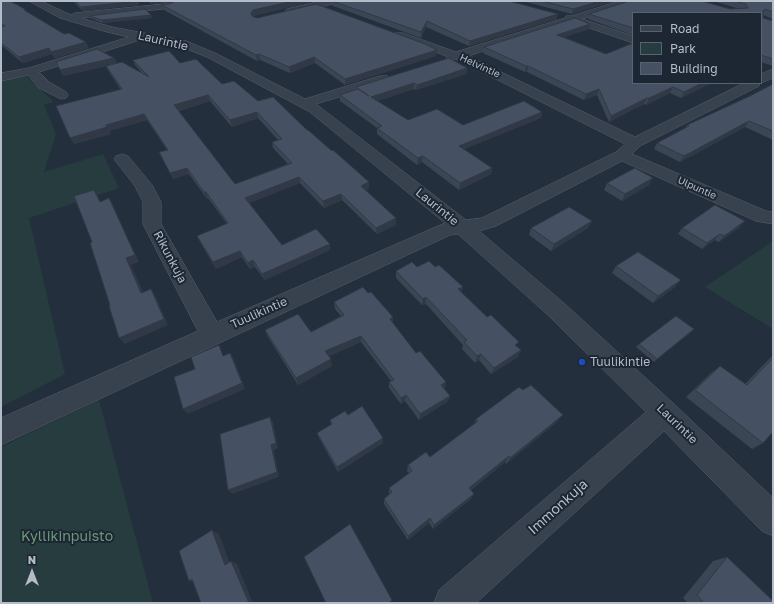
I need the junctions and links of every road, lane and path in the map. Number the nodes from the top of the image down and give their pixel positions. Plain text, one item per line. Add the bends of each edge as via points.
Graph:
1 (34, 1) edge
2 (334, 1) edge
3 (629, 1) edge
4 (172, 5) edge
5 (317, 6) junction
6 (339, 13) edge
7 (551, 13) edge
8 (280, 14) edge
9 (70, 18) junction
10 (574, 19) junction
11 (391, 32) edge
12 (143, 36) junction
13 (632, 40) edge
14 (457, 55) junction
15 (442, 60) edge
16 (31, 71) junction
17 (773, 73) edge
18 (396, 75) edge
19 (1, 77) edge
20 (762, 78) edge
21 (750, 84) edge
22 (62, 95) dead end
23 (305, 103) junction
24 (628, 149) junction
25 (122, 159) dead end
26 (773, 218) edge
27 (462, 227) junction
28 (212, 335) junction
29 (665, 413) junction
30 (1, 432) edge
31 (773, 520) edge
32 (451, 602) dead end

1 - 9 street, Laurintie
2 - 5 street
3 - 10 street
4 - 9 street
5 - 6 street
5 - 8 street
7 - 10 street
9 - 12 street, Laurintie
10 - 13 street
10 - 14 street
11 - 14 street, Helvintie
12 - 16 street
12 - 23 street, Laurintie via 182,43
14 - 15 street
14 - 24 street, Helvintie
16 - 19 street
16 - 22 street via 44,85
17 - 20 street, Tuulikintie
18 - 23 street
21 - 24 street, Tuulikintie
23 - 27 street, Laurintie
24 - 26 street, Ulpuntie via 763,217
24 - 27 street, Tuulikintie via 489,222
25 - 28 street, Rikunkuja via 149,196 152,202 152,224
27 - 28 street, Tuulikintie via 446,229
27 - 29 street, Laurintie via 557,310
28 - 30 street, Tuulikintie
29 - 31 street, Laurintie
29 - 32 street, Immonkuja

